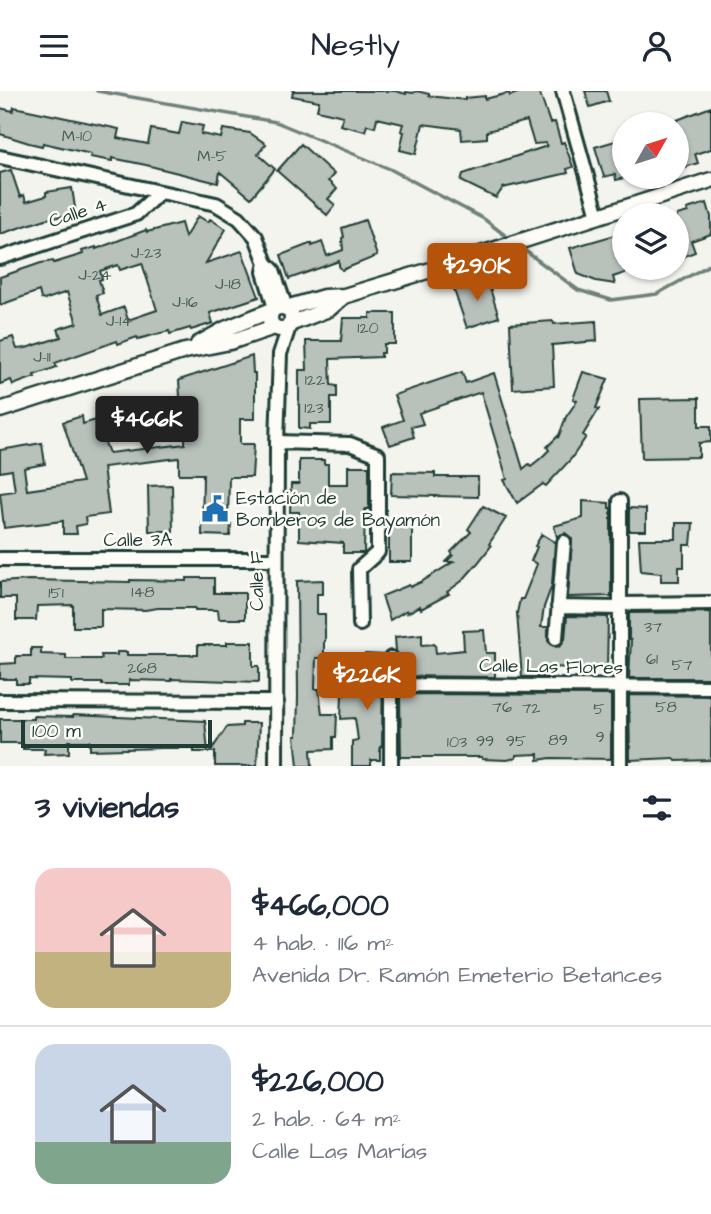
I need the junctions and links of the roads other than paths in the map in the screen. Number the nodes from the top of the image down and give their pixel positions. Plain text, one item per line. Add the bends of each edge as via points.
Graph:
1 (563, 91) edge
2 (0, 157) edge
3 (711, 180) edge
4 (160, 192) junction
5 (598, 216) junction
6 (0, 258) edge
7 (344, 296) junction
8 (278, 309) junction
9 (290, 324) junction
10 (274, 327) junction
11 (185, 351) junction
12 (280, 354) junction
13 (0, 410) edge
14 (277, 442) junction
15 (620, 501) dead end
16 (564, 542) dead end
17 (0, 559) edge
18 (276, 559) junction
19 (711, 603) edge
20 (620, 606) junction
21 (558, 607) junction
22 (360, 624) dead end
23 (556, 638) dead end
24 (391, 658) dead end
25 (391, 685) junction
26 (620, 687) junction
27 (711, 687) edge
28 (0, 701) edge
29 (277, 702) junction
30 (276, 766) edge
31 (391, 766) edge
32 (620, 766) edge

1 - 5 street
2 - 4 street
3 - 5 street
4 - 6 street, Calle 4 via 136,214
4 - 8 street via 216,204 239,218 256,237 273,270
5 - 7 street
7 - 8 street
7 - 9 street via 329,309
8 - 9 street via 291,314
8 - 10 street via 269,317
8 - 11 street via 225,329
9 - 10 street
9 - 12 street, Calle F
10 - 11 street
10 - 12 street, Calle F
11 - 13 street
12 - 14 street, Calle F
14 - 18 street, Calle F
14 - 22 street via 350,444 378,455 377,552 359,569
15 - 20 street
16 - 21 street
17 - 18 street, Calle 3A
18 - 29 street, Calle F
19 - 20 street
20 - 21 street
20 - 26 street
21 - 23 street
24 - 25 street
25 - 26 street, Calle Las Flores
25 - 31 street
26 - 27 street, Calle Las Flores
26 - 32 street
28 - 29 street
29 - 30 street, Calle F

